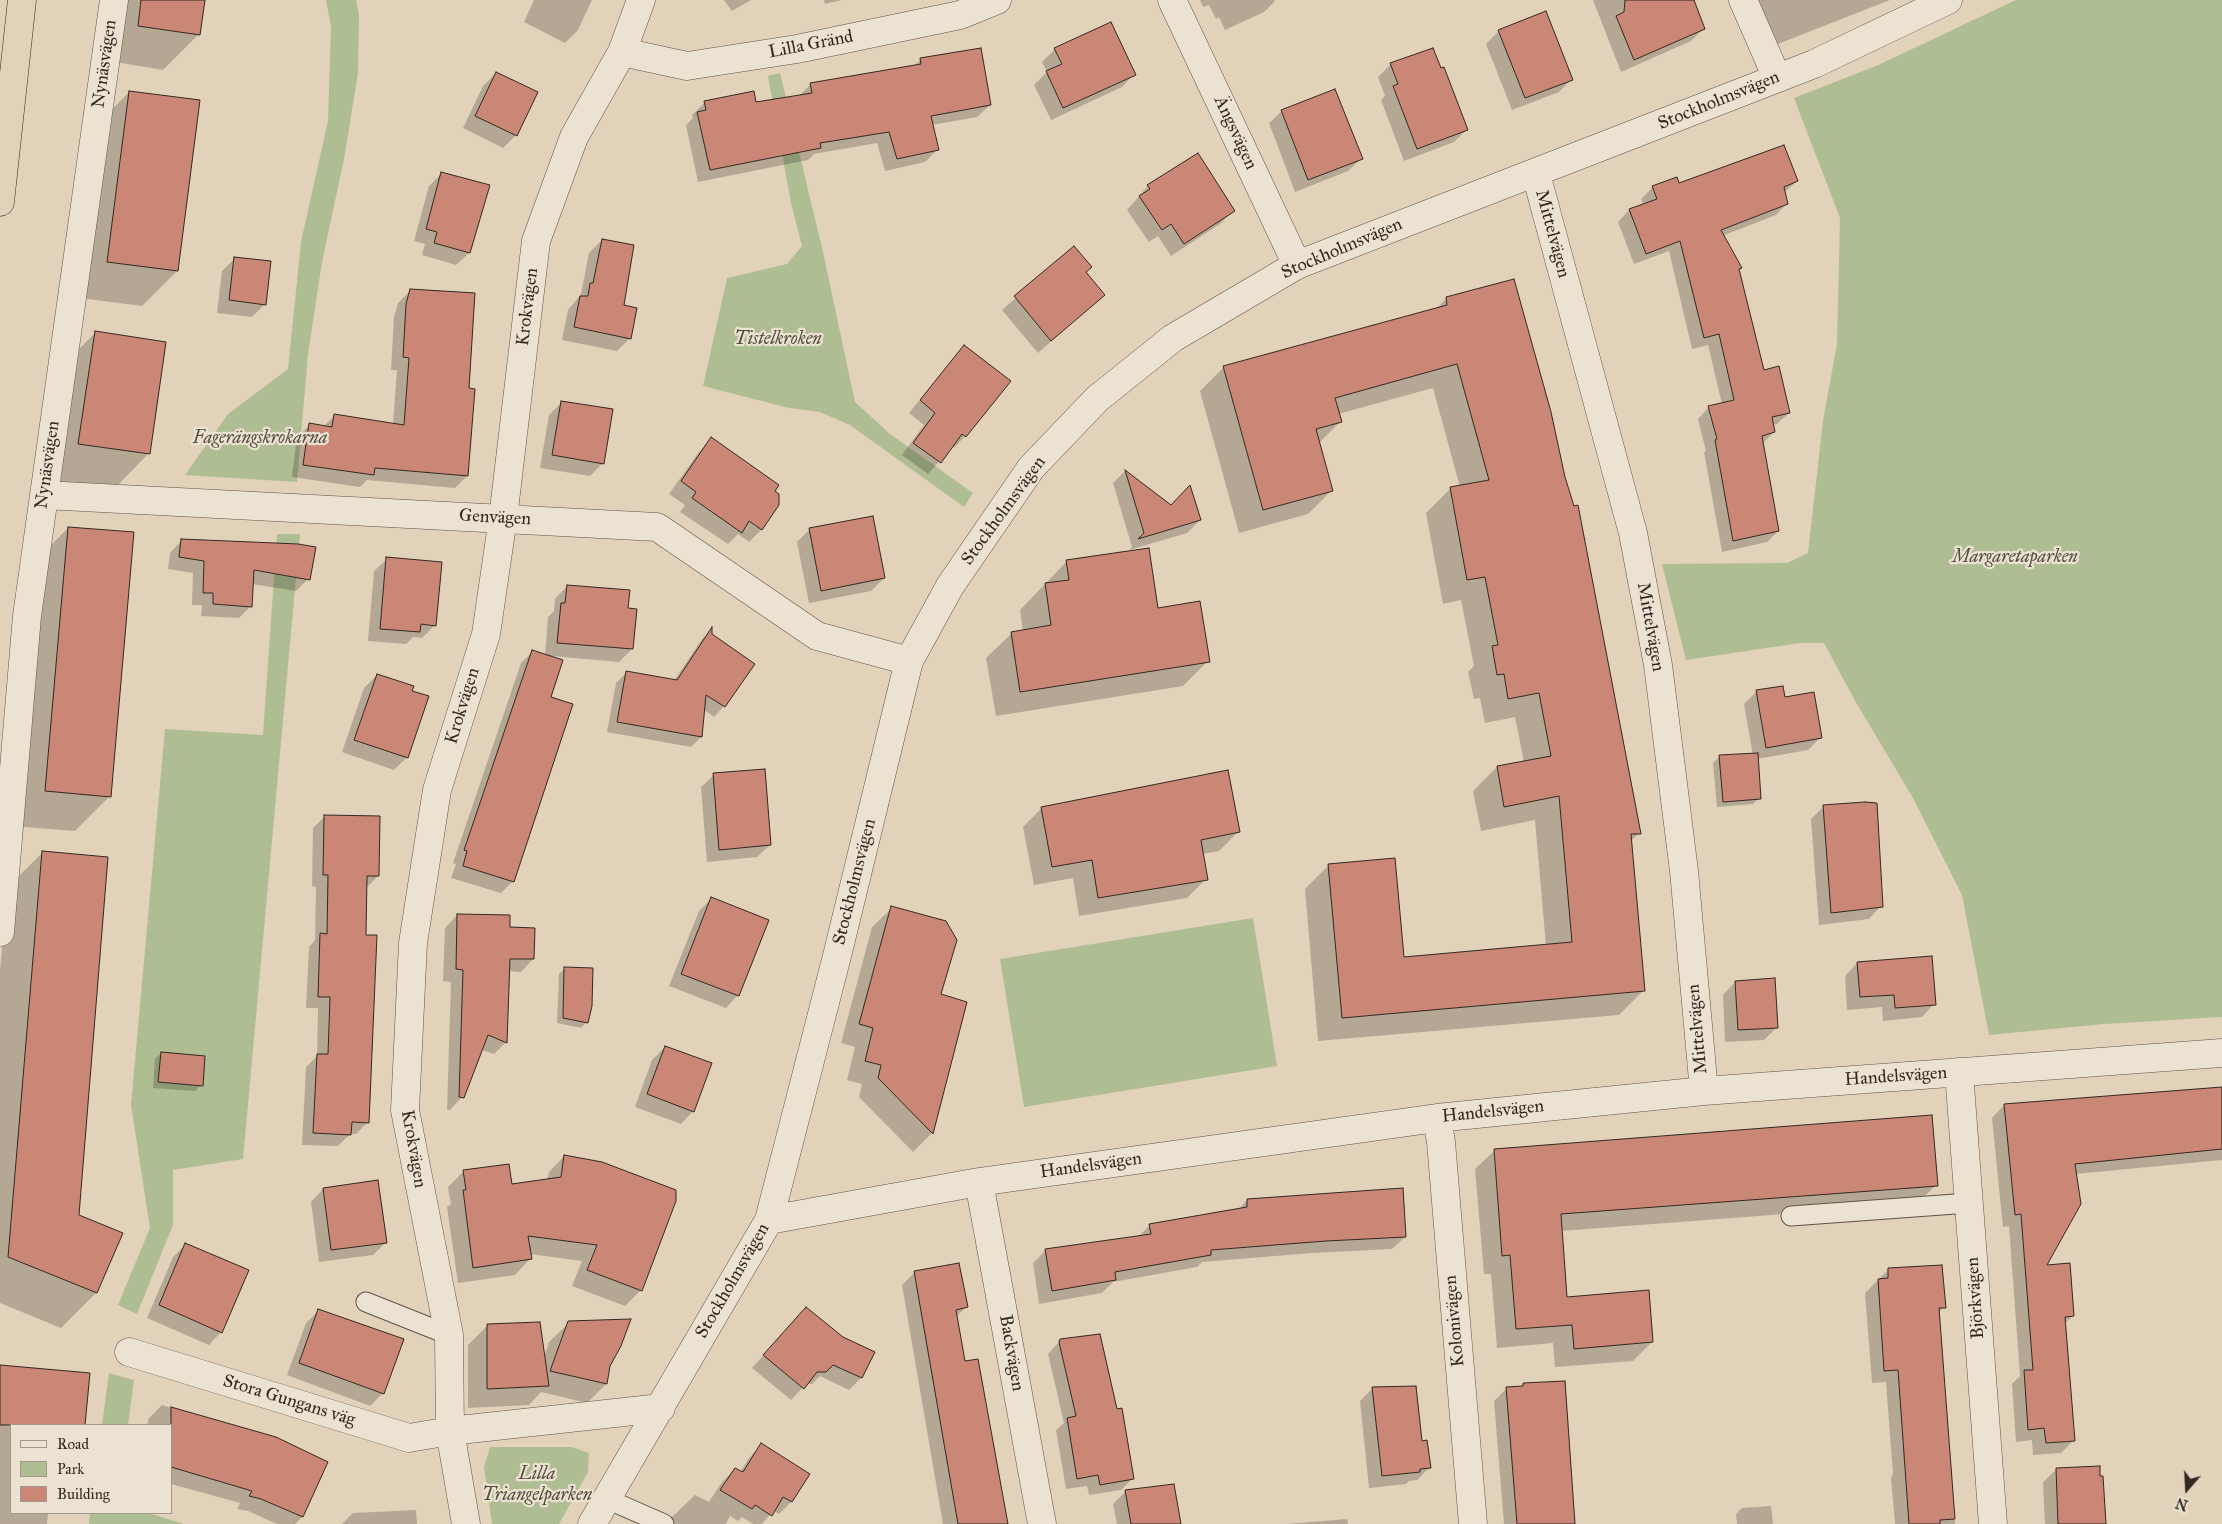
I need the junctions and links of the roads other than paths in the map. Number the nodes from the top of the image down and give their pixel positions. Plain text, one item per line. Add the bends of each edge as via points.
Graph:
1 (22, 0) edge
2 (114, 0) edge
3 (641, 0) edge
4 (997, 0) edge
5 (1172, 0) edge
6 (1743, 0) edge
7 (1948, 0) edge
8 (622, 52) junction
9 (1777, 78) junction
10 (1536, 174) junction
11 (0, 202) edge
12 (1297, 265) junction
13 (44, 494) junction
14 (503, 518) junction
15 (909, 661) junction
16 (0, 932) edge
17 (2222, 1053) edge
18 (1959, 1072) junction
19 (1704, 1091) junction
20 (1437, 1118) junction
21 (979, 1182) junction
22 (1968, 1203) junction
23 (1791, 1216) dead end
24 (769, 1220) junction
25 (366, 1302) dead end
26 (449, 1335) junction
27 (129, 1352) dead end
28 (661, 1408) junction
29 (450, 1431) junction
30 (606, 1499) junction
31 (466, 1524) edge
32 (592, 1524) edge
33 (664, 1524) edge
34 (1042, 1524) edge
35 (1473, 1524) edge
36 (1992, 1524) edge

1 - 11 highway
2 - 13 street, Nynäsvägen
3 - 8 street, Krokvägen
4 - 8 street, Lilla Gränd via 960,15 797,49 687,66
5 - 12 street, Ängsvägen
6 - 9 street
7 - 9 street, Stockholmsvägen via 1814,64
8 - 14 street, Krokvägen via 574,137 536,241
9 - 10 street, Stockholmsvägen
10 - 12 street, Stockholmsvägen
10 - 19 street, Mittelvägen via 1633,534 1658,665 1684,872
12 - 15 street, Stockholmsvägen via 1173,338 1097,399 1031,468 950,586
13 - 14 street, Genvägen
13 - 16 street, Nynäsvägen via 27,616
14 - 15 street, Genvägen via 658,528 817,636
14 - 26 street, Krokvägen via 486,634 437,790 413,943 405,1110
15 - 24 street, Stockholmsvägen
17 - 18 street, Handelsvägen
18 - 19 street, Handelsvägen
18 - 22 street, Björkvägen
19 - 20 street, Handelsvägen
20 - 21 street, Handelsvägen
20 - 35 street, Kolonivägen
21 - 24 street, Handelsvägen
21 - 34 street, Backvägen
22 - 23 lane
22 - 36 street, Björkvägen
24 - 28 street, Stockholmsvägen
25 - 26 lane
26 - 29 street, Krokvägen
27 - 29 street, Stora Gungans väg via 409,1438
28 - 29 street
28 - 30 street, Stockholmsvägen
29 - 31 street
30 - 32 street, Stockholmsvägen
30 - 33 lane

